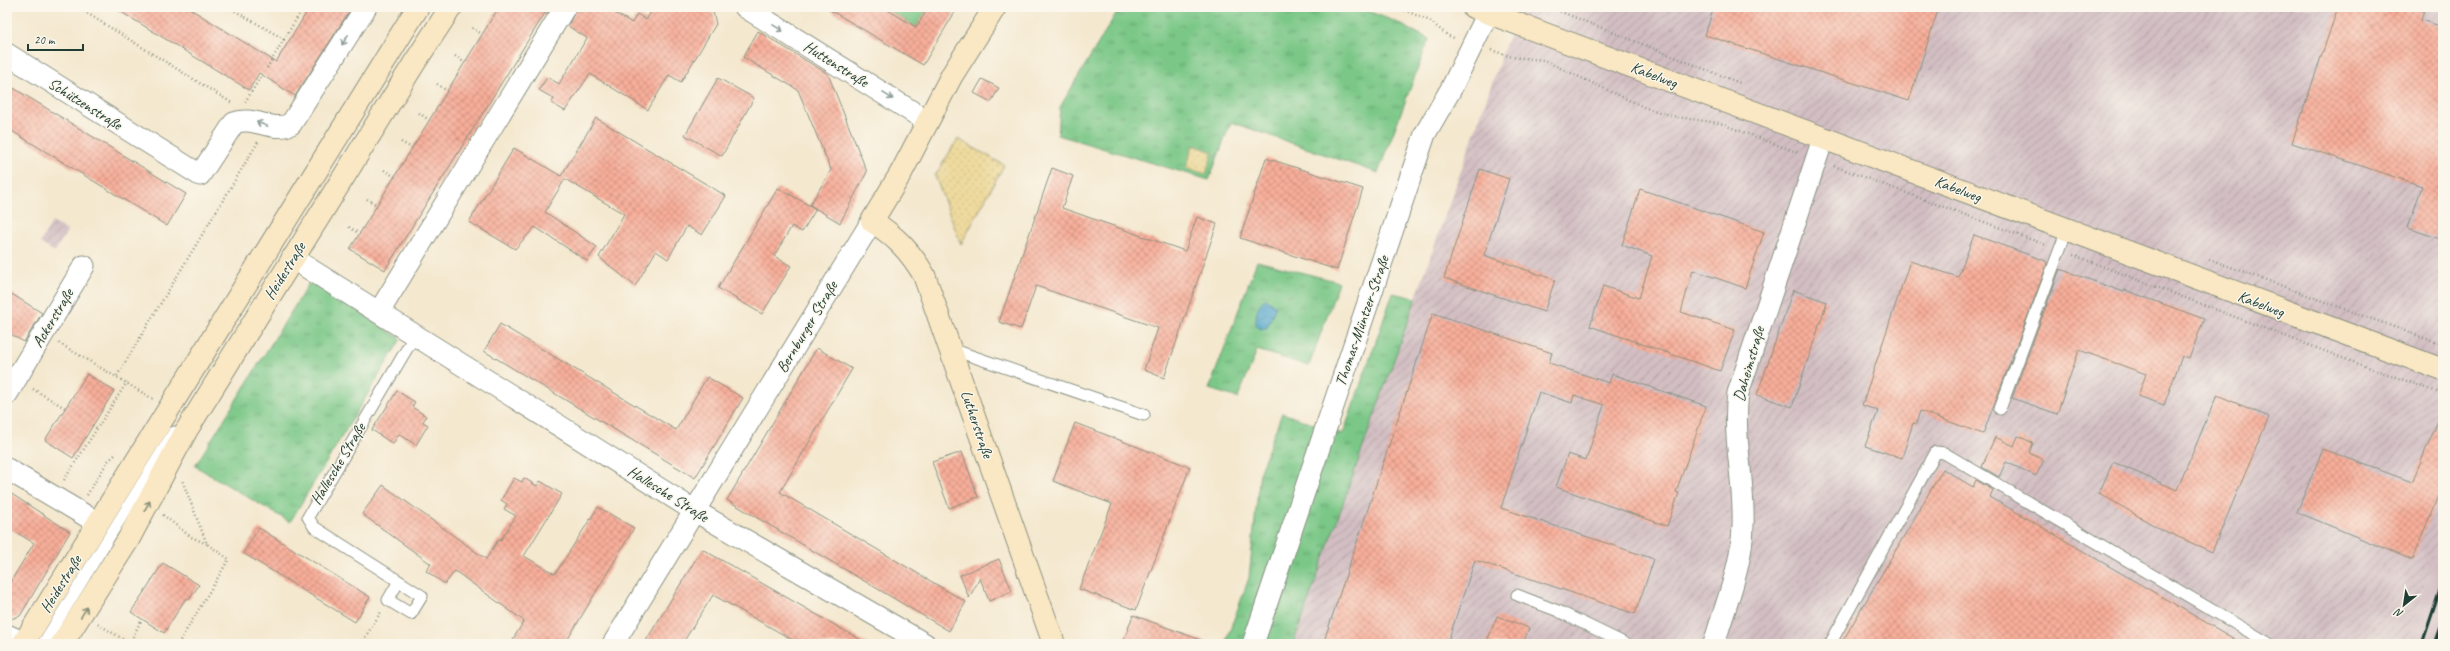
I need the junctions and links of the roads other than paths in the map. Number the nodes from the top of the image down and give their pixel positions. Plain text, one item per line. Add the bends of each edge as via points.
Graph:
1 (366, 7) edge
2 (418, 7) edge
3 (428, 7) edge
4 (438, 7) edge
5 (451, 7) edge
6 (565, 7) edge
7 (745, 7) edge
8 (995, 7) edge
9 (1484, 9) edge
10 (7, 54) edge
11 (927, 121) junction
12 (1823, 139) junction
13 (872, 221) junction
14 (2063, 240) junction
15 (292, 258) junction
16 (84, 266) dead end
17 (379, 312) junction
18 (416, 335) junction
19 (951, 349) junction
20 (2443, 370) edge
21 (13, 376) edge
22 (2000, 409) dead end
23 (1144, 414) dead end
24 (7, 469) edge
25 (695, 511) junction
26 (111, 530) junction
27 (399, 581) junction
28 (1517, 595) dead end
29 (26, 642) edge
30 (62, 644) edge
31 (613, 644) edge
32 (925, 644) edge
33 (1054, 644) edge
34 (1254, 644) edge
35 (1626, 644) edge
36 (1714, 644) edge
37 (1830, 644) edge
38 (2270, 644) edge

1 -> 10 street, Schützenstraße via 291,124 282,128 268,127 241,115 200,175
2 - 26 main road, Heidestraße
3 - 26 lane
4 - 26 lane
5 - 15 main road, Heidestraße
6 - 17 street
7 -> 11 street, Huttenstraße
8 - 11 main road, Bernburger Straße via 952,75
9 - 12 main road, Kabelweg
9 - 34 street, Thomas-Müntzer-Straße via 1472,44 1451,89 1425,134
11 - 13 main road, Bernburger Straße via 901,173
12 - 14 main road, Kabelweg
12 - 36 street, Daheimstraße via 1738,393 1736,412 1743,532
13 - 19 main road, Lutherstraße via 892,234 914,258 924,275
13 - 25 street, Bernburger Straße
14 - 20 main road, Kabelweg
14 - 22 lane
15 - 17 street, Hallesche Straße
26 -> 15 main road, Heidestraße via 186,431
16 - 21 street, Ackerstraße via 43,334
17 - 18 street, Hallesche Straße
18 - 25 street, Hallesche Straße
18 - 27 lane, Hallesche Straße via 308,517 314,527
19 - 23 lane
19 - 33 main road, Lutherstraße
24 - 26 street
25 - 31 street, Bernburger Straße
25 - 32 street, Hallesche Straße
26 - 29 main road, Heidestraße
30 -> 26 main road, Heidestraße via 82,615
27 - 27 lane, Hallesche Straße via 422,596 411,614 388,600
28 - 35 lane via 1558,611
37 - 38 lane via 1936,452 1944,453

